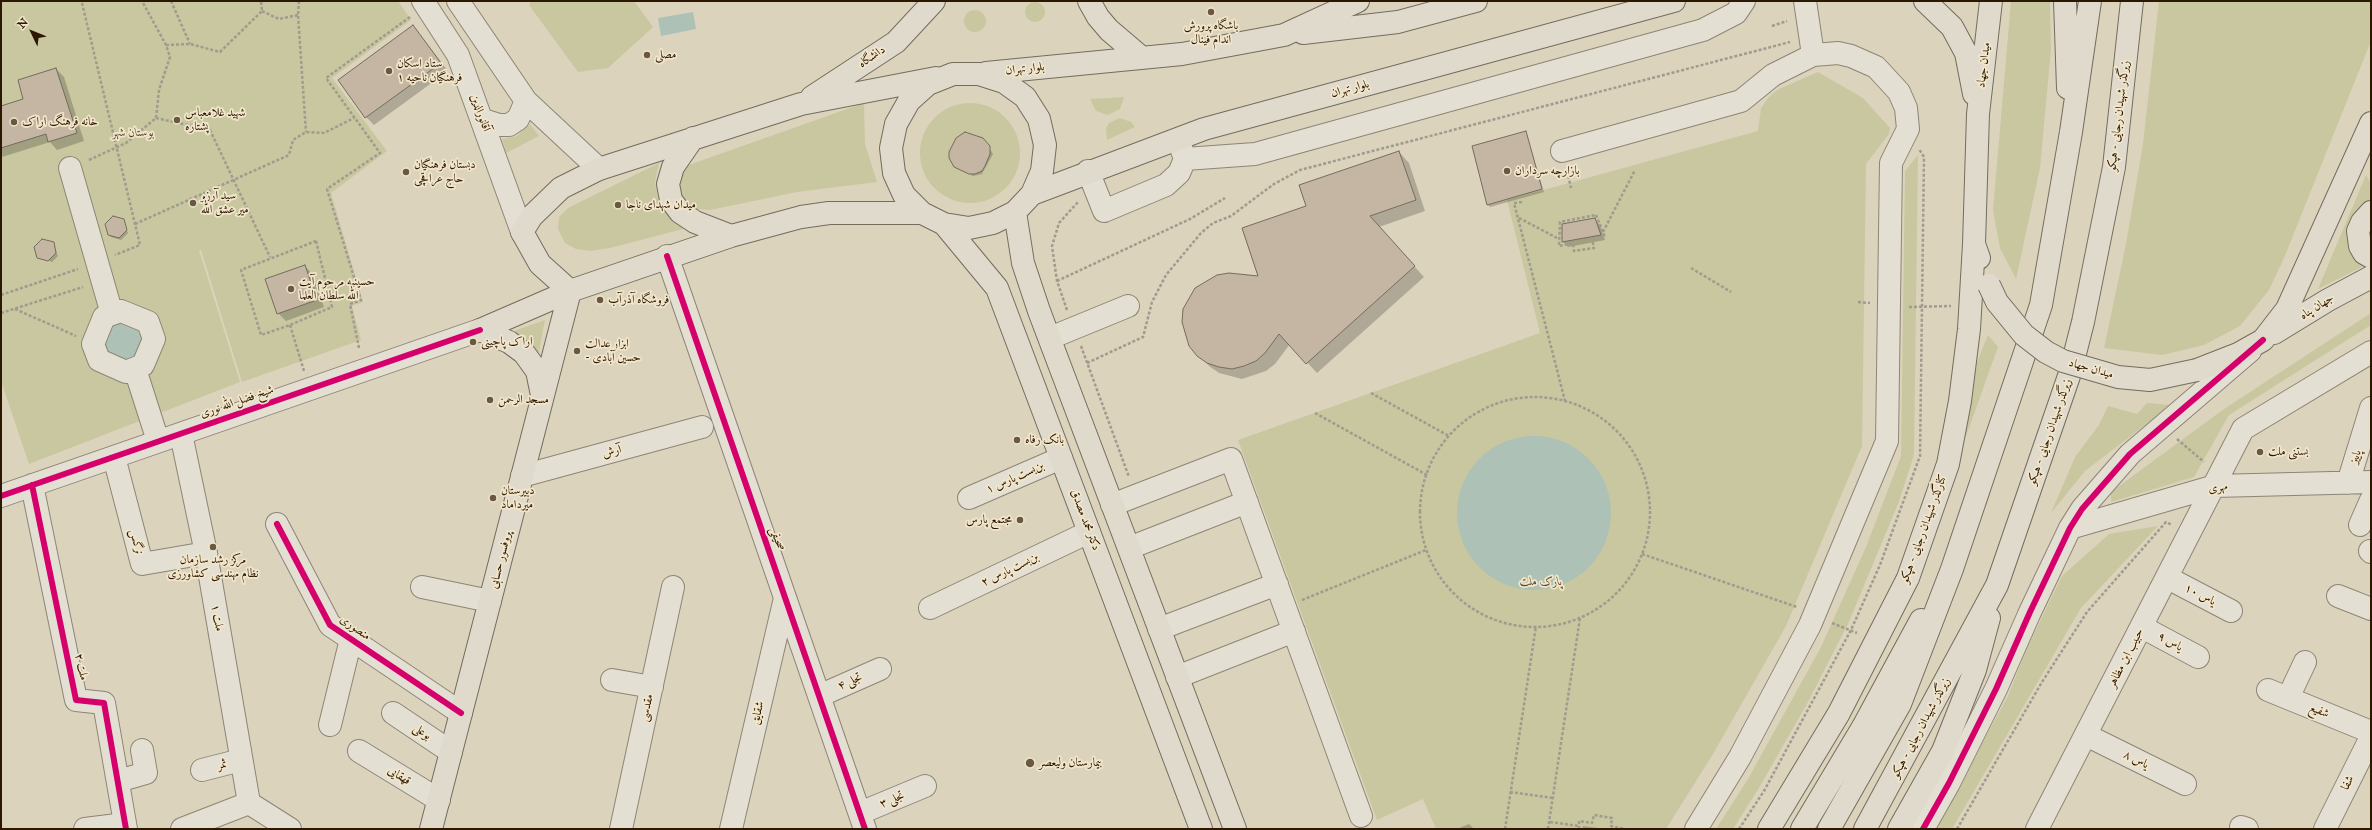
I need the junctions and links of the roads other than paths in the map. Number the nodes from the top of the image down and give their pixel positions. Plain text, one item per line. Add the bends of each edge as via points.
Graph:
1 (423, 1) edge
2 (458, 1) edge
3 (934, 1) edge
4 (1089, 1) edge
5 (1358, 1) edge
6 (1476, 1) edge
7 (1674, 1) edge
8 (1744, 1) edge
9 (1805, 1) edge
10 (1925, 1) edge
11 (1991, 1) edge
12 (2065, 1) edge
13 (2090, 1) edge
14 (2133, 2) edge
15 (1284, 35) junction
16 (1812, 46) junction
17 (1142, 58) junction
18 (953, 74) junction
19 (979, 74) junction
20 (526, 101) junction
21 (801, 104) junction
22 (1978, 114) junction
23 (483, 120) junction
24 (2370, 128) edge
25 (2072, 132) junction
26 (693, 138) junction
27 (1178, 138) junction
28 (1562, 151) dead end
29 (1185, 159) junction
30 (70, 168) road end
31 (600, 169) junction
32 (1088, 171) junction
33 (1032, 194) junction
34 (1015, 212) junction
35 (2371, 212) edge
36 (922, 213) junction
37 (944, 224) junction
38 (522, 232) junction
39 (731, 236) junction
40 (1974, 244) junction
41 (668, 256) junction
42 (2371, 257) edge
43 (1027, 275) junction
44 (2371, 277) edge
45 (997, 288) junction
46 (570, 291) junction
47 (1128, 306) dead end
48 (112, 314) junction
49 (480, 330) junction
50 (1050, 338) junction
51 (2263, 340) junction
52 (2371, 352) edge
53 (134, 369) junction
54 (542, 398) junction
55 (2371, 408) edge
56 (702, 427) dead end
57 (181, 434) junction
58 (158, 441) junction
59 (114, 457) junction
60 (1061, 458) junction
61 (522, 476) junction
62 (2218, 481) junction
63 (2348, 482) junction
64 (2371, 482) edge
65 (32, 485) junction
66 (1, 496) edge
67 (969, 498) dead end
68 (2371, 500) edge
69 (1247, 502) junction
70 (1112, 505) junction
71 (276, 524) dead end
72 (2360, 524) dead end
73 (2070, 528) junction
74 (1089, 532) junction
75 (1128, 548) junction
76 (206, 552) junction
77 (1952, 569) junction
78 (2168, 578) junction
79 (1277, 584) junction
80 (1997, 585) junction
81 (422, 587) dead end
82 (673, 587) dead end
83 (2338, 596) dead end
84 (786, 598) junction
85 (490, 601) junction
86 (930, 608) dead end
87 (2371, 609) edge
88 (2232, 611) dead end
89 (2142, 627) junction
90 (1159, 629) junction
91 (1294, 631) junction
92 (351, 639) junction
93 (2198, 657) dead end
94 (2305, 662) dead end
95 (880, 669) dead end
96 (1178, 678) junction
97 (612, 680) dead end
98 (652, 687) junction
99 (2268, 690) dead end
100 (819, 696) junction
101 (2288, 698) junction
102 (393, 713) dead end
103 (461, 713) junction
104 (330, 725) dead end
105 (2371, 732) edge
106 (2086, 736) junction
107 (2371, 737) edge
108 (142, 750) dead end
109 (359, 751) dead end
110 (451, 752) junction
111 (241, 760) junction
112 (202, 770) dead end
113 (118, 781) junction
114 (2185, 784) dead end
115 (925, 786) dead end
116 (439, 800) junction
117 (249, 804) junction
118 (1362, 816) dead end
119 (224, 820) edge
120 (862, 821) edge
121 (125, 826) edge
122 (85, 829) edge
123 (182, 829) edge
124 (290, 829) edge
125 (431, 829) edge
126 (621, 829) edge
127 (731, 829) edge
128 (1202, 829) edge
129 (1235, 829) edge
130 (1696, 829) edge
131 (1769, 829) edge
132 (1802, 829) edge
133 (1829, 829) edge
134 (1865, 829) edge
135 (1899, 829) edge
136 (1923, 829) edge
137 (2037, 829) edge
138 (2325, 829) edge

1 - 23 street, آقانورالدین via 458,56
2 - 20 street
3 - 21 main road, دانشگاه via 896,42
4 - 17 main road via 1109,30
5 - 15 main road, بلوار تهران
6 - 15 main road, بلوار تهران via 1398,22
7 - 27 main road, بلوار تهران
8 - 29 street via 1736,13 1703,30 1255,154
9 - 16 street
10 - 22 main road via 1952,26 1966,53
11 - 22 main road, میدان جهاد
12 - 25 main road via 2065,49
13 - 25 main road
14 - 80 main road, زیرگذر شهیدان رجایی - هپکو via 2114,167 2083,322 2070,374
15 - 17 main road, بلوار تهران via 1182,54
16 - 28 street via 1741,101
16 - 130 street via 1863,60 1876,67 1899,92 1906,108 1908,129 1891,163 1888,441 1815,615 1740,757
17 - 19 main road, بلوار تهران
18 - 19 main road
18 - 21 main road
18 - 36 main road via 923,88 909,101 896,124 891,148 894,173 904,195
19 - 33 main road via 1004,82 1025,97 1039,119 1045,145 1042,171
20 - 23 street via 518,119 509,125
20 - 31 street
21 - 26 main road
22 - 40 main road, میدان جهاد
23 - 38 street, آقانورالدین
24 - 51 main road, میدان جهاد via 2287,309
25 - 77 main road via 2041,305
26 - 31 main road
26 - 39 main road via 673,167 668,184 671,200 680,212 695,222
27 - 29 street
27 - 32 main road, بلوار تهران
29 - 32 street via 1179,173 1166,185 1104,211
30 - 48 street
31 - 38 main road via 561,188 532,216
32 - 33 main road, بلوار تهران
33 - 34 main road
34 - 37 main road via 987,224 968,228
34 - 43 main road
35 - 42 main road via 2358,231 2360,246 2364,253
36 - 37 main road
36 - 39 main road via 829,213 793,218
37 - 45 main road, دکتر محمد مصدق
38 - 46 main road via 540,264
39 - 41 main road
40 - 51 main road, میدان جهاد, bridge via 1997,302 2024,335 2063,361 2118,377 2150,380 2197,370 2238,354
40 - 131 main road, کنارگذر شهیدان رجایی - هپکو via 1971,304 1960,401 1948,464 1908,578 1839,712
41 - 46 main road
41 - 84 street, صحیفی
43 - 45 main road
43 - 50 main road
44 - 51 main road, جهان پناه
45 - 60 main road, دکتر محمد مصدق
46 - 49 main road
46 - 54 main road, پروفسور حسابی
47 - 50 street
48 - 53 street via 104,317 93,344 100,360 126,372
48 - 53 street via 121,311 148,322 154,339 143,365
49 - 54 main road via 509,342 524,353 537,371
49 - 57 street, شیخ فضل الله نوری
50 - 70 main road
51 - 73 street via 2162,425 2098,488
52 - 62 street, حبیب ابن مظاهر via 2243,429
53 - 58 street
54 - 61 main road, پروفسور حسابی
55 - 63 street, پاییز
56 - 61 street, آرش
57 - 58 street, شیخ فضل الله نوری
57 - 76 street, ملت ۱
58 - 59 street, شیخ فضل الله نوری
59 - 65 street, شیخ فضل الله نوری
59 - 76 street, نرگس via 142,564
60 - 67 street, بن‌بست پارس ۱
60 - 74 main road, دکتر محمد مصدق
61 - 85 main road, پروفسور حسابی
62 - 63 street, مهری
62 - 73 street, مهری
62 - 78 street, حبیب ابن مظاهر
63 - 64 street, مهری
65 - 66 street, شیخ فضل الله نوری
65 - 113 street, ملت ۲ via 76,700 104,702
68 - 72 street
69 - 70 street via 1231,459
69 - 75 street
69 - 79 street
70 - 75 main road
71 - 92 street, منصوری via 330,625
73 - 136 street via 1993,695
74 - 86 street, بن‌بست پارس ۲
74 - 128 main road, دکتر محمد مصدق
75 - 90 main road
76 - 111 street, ملت ۱
77 - 132 main road
77 - 133 main road via 1900,704
78 - 88 street, یاس ۱۰
78 - 89 street, حبیب ابن مظاهر
79 - 90 street
79 - 91 street
80 - 134 main road, زیرگذر شهیدان رجایی - هپکو
80 - 135 main road via 1975,670 1943,751
81 - 85 street
82 - 98 street, مقدسی
83 - 87 street
84 - 100 street, صحیفی
84 - 127 street, شقایق
85 - 103 main road, پروفسور حسابی
89 - 93 street, یاس ۹
89 - 106 street, حبیب ابن مظاهر
90 - 96 main road
91 - 96 street
91 - 118 street
92 - 103 street, منصوری
92 - 104 street
94 - 101 street
95 - 100 street, تجلی ۴
96 - 129 main road
97 - 98 street
98 - 126 street, مقدسی
99 - 101 street, شفیع
100 - 120 street, صحیفی
101 - 105 street, شفیع
102 - 110 street, بوعلی
103 - 110 main road, پروفسور حسابی
106 - 114 street, یاس ۸
106 - 137 street, حبیب ابن مظاهر
107 - 138 street, شفا
108 - 113 street via 146,773
109 - 116 street, قهقایی
110 - 116 main road, پروفسور حسابی
111 - 112 street, ثمر
111 - 117 street, ملت ۱
113 - 121 street, ملت ۲
115 - 120 street, تجلی ۳
116 - 125 main road, پروفسور حسابی
117 - 119 street
117 - 124 street
119 - 123 street
121 - 122 street

